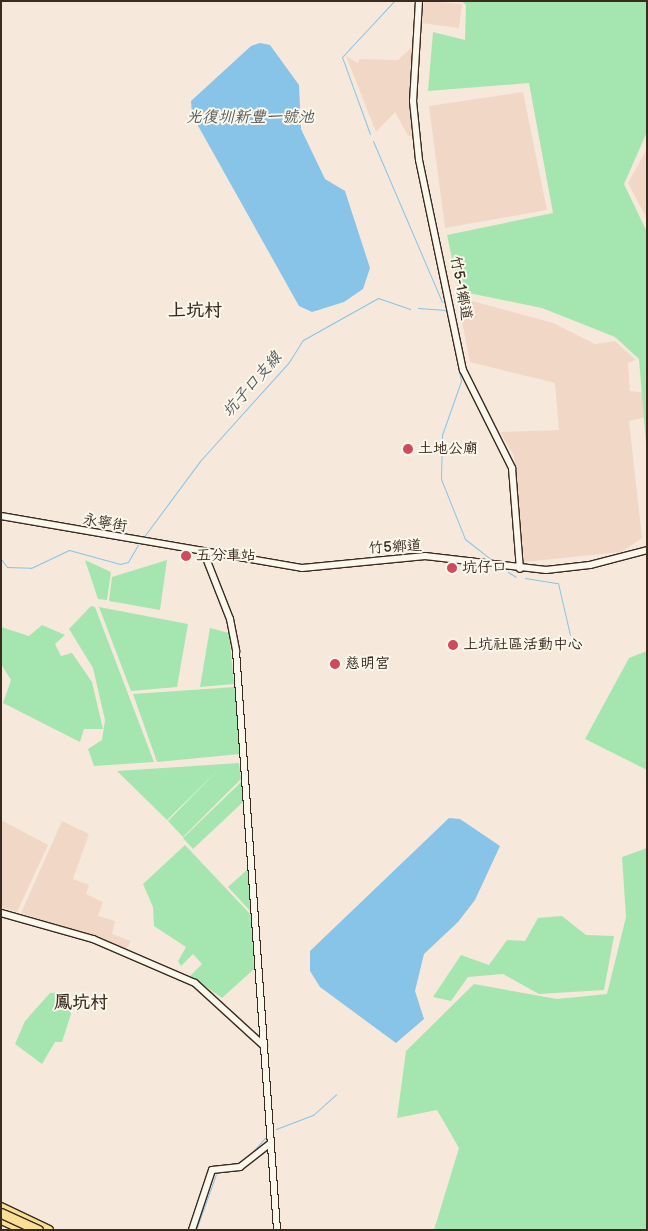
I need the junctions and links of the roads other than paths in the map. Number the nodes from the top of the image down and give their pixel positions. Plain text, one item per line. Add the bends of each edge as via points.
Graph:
1 (419, 1) edge
2 (1, 516) edge
3 (647, 550) edge
4 (204, 553) junction
5 (520, 570) junction
6 (1, 913) edge
7 (264, 1046) junction
8 (270, 1143) junction
9 (1, 1207) edge
10 (1, 1213) edge
11 (1, 1219) edge
12 (1, 1225) edge
13 (36, 1228) edge
14 (12, 1230) edge
15 (24, 1230) edge
16 (49, 1230) edge
17 (192, 1230) edge
18 (277, 1230) edge

1 - 5 street, 竹5-1鄉道 via 414,101 420,160 463,370 512,468
2 - 4 street, 永寧街
3 - 5 street, 竹5鄉道 via 590,565
4 - 5 street, 竹5鄉道 via 302,568 424,556
4 - 7 street via 230,619 236,651
6 - 7 street via 93,939 196,983
7 - 8 street
8 - 17 street via 240,1167 212,1170
8 - 18 street
9 - 13 main road
10 - 13 highway, bridge
11 - 15 highway
12 - 14 highway
13 - 16 main road

